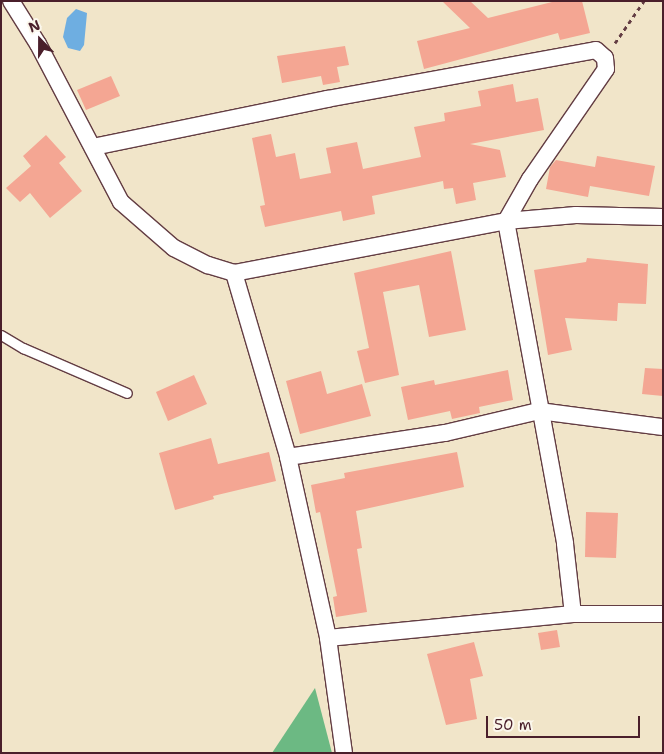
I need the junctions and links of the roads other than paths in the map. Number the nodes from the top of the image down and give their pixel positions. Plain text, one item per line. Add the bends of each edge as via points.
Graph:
1 (15, 3) edge
2 (93, 147) junction
3 (663, 216) edge
4 (506, 221) junction
5 (234, 273) junction
6 (1, 335) edge
7 (127, 393) dead end
8 (539, 411) junction
9 (663, 427) edge
10 (288, 457) junction
11 (573, 614) junction
12 (663, 614) edge
13 (328, 638) junction
14 (344, 753) edge

1 - 2 street
2 - 4 street via 596,50 605,58 603,74 530,179
2 - 5 street via 120,202 147,228 174,248 208,265
3 - 4 street via 576,216
4 - 5 street
4 - 8 street
5 - 10 street
6 - 7 lane via 23,348
8 - 9 street
8 - 10 street via 445,433
8 - 11 street via 565,544
10 - 13 street
11 - 12 street
11 - 13 street
13 - 14 street

